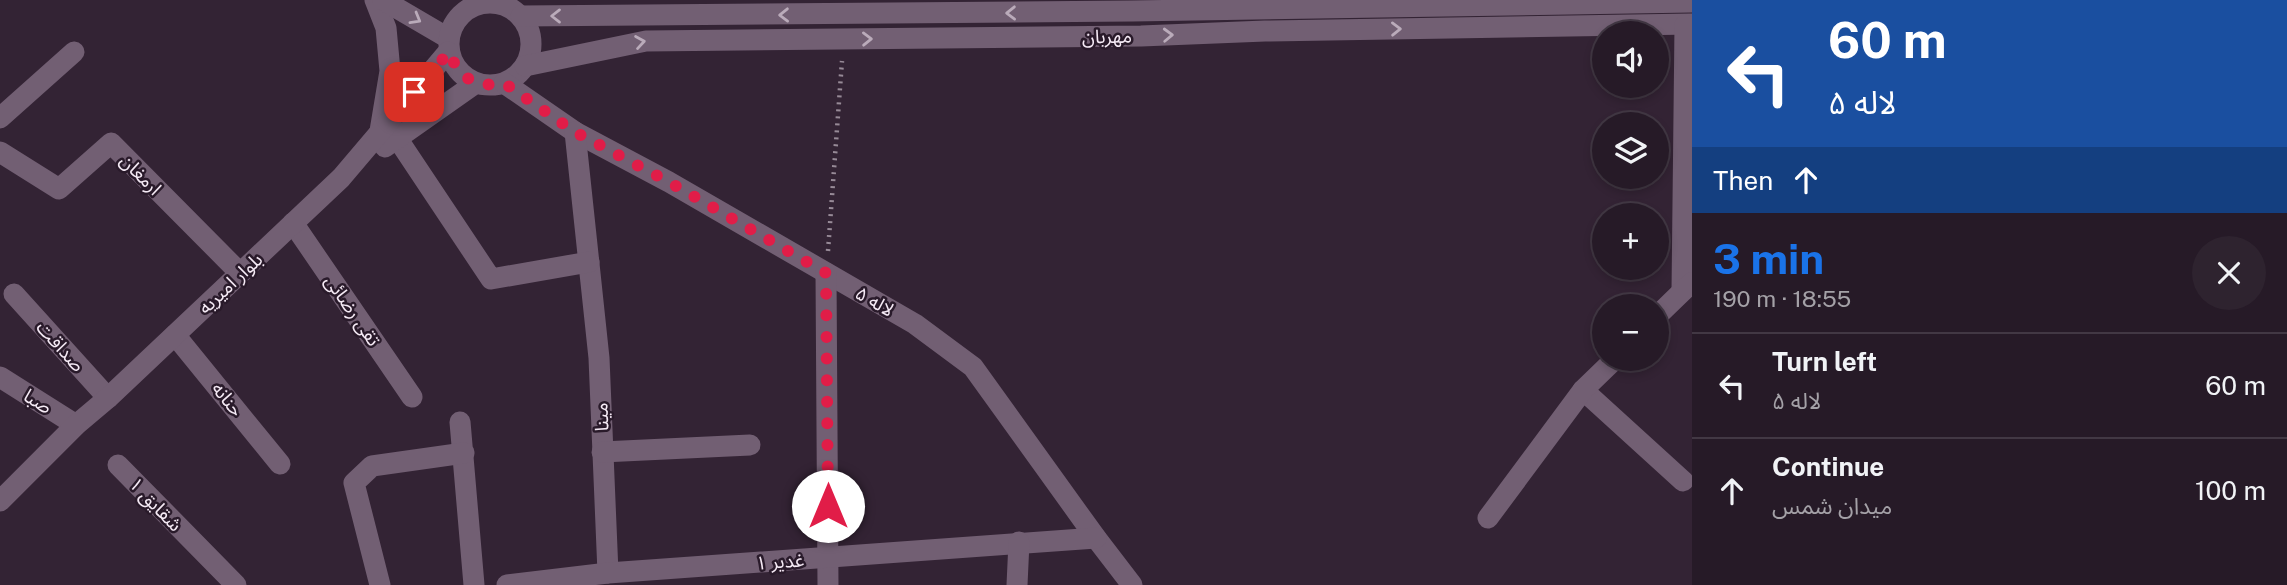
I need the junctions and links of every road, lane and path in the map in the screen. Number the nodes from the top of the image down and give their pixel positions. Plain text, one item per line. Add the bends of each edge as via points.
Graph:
1 (375, 0) edge
2 (383, 0) edge
3 (482, 1) edge
4 (1692, 2) edge
5 (1405, 3) edge
6 (1129, 6) edge
7 (1262, 8) junction
8 (521, 16) junction
9 (1689, 24) edge
10 (1265, 31) junction
11 (843, 39) junction
12 (448, 45) junction
13 (74, 52) dead end
14 (525, 66) junction
15 (476, 83) junction
16 (504, 83) junction
17 (0, 118) edge
18 (575, 132) junction
19 (389, 135) junction
20 (0, 152) edge
21 (293, 223) junction
22 (589, 262) junction
23 (240, 273) junction
24 (826, 273) junction
25 (1687, 286) edge
26 (14, 294) dead end
27 (1669, 304) edge
28 (175, 335) junction
29 (1603, 371) edge
30 (0, 377) edge
31 (1583, 390) junction
32 (412, 397) dead end
33 (108, 398) junction
34 (460, 422) dead end
35 (76, 425) junction
36 (750, 445) dead end
37 (602, 452) junction
38 (464, 453) junction
39 (280, 464) dead end
40 (118, 465) dead end
41 (1684, 481) dead end
42 (0, 501) edge
43 (1488, 518) dead end
44 (1096, 538) junction
45 (1019, 542) junction
46 (828, 558) junction
47 (608, 573) junction
48 (660, 577) edge
49 (555, 582) edge
50 (236, 585) edge
51 (380, 585) edge
52 (474, 585) edge
53 (507, 585) edge
54 (828, 585) edge
55 (1017, 585) edge
56 (1132, 585) edge

1 - 19 street via 386,28
2 -> 12 street
3 - 8 street via 498,3
3 - 12 street via 453,24
4 - 5 street, مهربان
5 - 7 street, مهربان
6 - 7 street, مهربان
6 -> 8 street, مهربان
7 - 10 street
8 - 14 street via 531,40
10 -> 9 street, مهربان
9 - 25 street
11 -> 10 street, مهربان
14 -> 11 street, مهربان via 646,41
11 - 24 path
12 - 15 street via 454,66
12 - 19 street
13 - 17 street
14 - 16 street
15 - 16 street
15 - 19 street
16 - 18 street, لاله ۵
18 - 22 street, مینا
18 - 24 street, لاله ۵
19 - 21 street, بلوار امیریه
19 - 22 street via 491,279
20 - 23 street, ارمغان via 59,189 111,143
21 - 23 street, بلوار امیریه
21 - 32 street, تقی رضائی
22 - 37 street, مینا
23 - 28 street, بلوار امیریه
24 - 44 street, لاله ۵ via 915,324 973,367
24 - 46 street
25 - 27 street
26 - 33 street, صداقت
28 - 33 street, بلوار امیریه
28 - 39 street, حنانه
29 - 31 street
30 - 35 street, صبا
31 - 41 street
31 - 43 street
33 - 35 street, بلوار امیریه
34 - 38 street
35 - 42 street, بلوار امیریه
36 - 37 street
37 - 47 street, مینا
38 - 51 street via 372,466 354,483
38 - 52 street
40 - 50 street, شقایق ۱
44 - 45 street, غدیر ۱
44 - 56 street, لاله ۵
45 - 46 street, غدیر ۱
45 - 55 street
46 - 48 street, غدیر ۱
46 - 54 street
47 - 48 street, غدیر ۱
47 - 49 street, غدیر ۱
49 - 53 street, غدیر ۱

